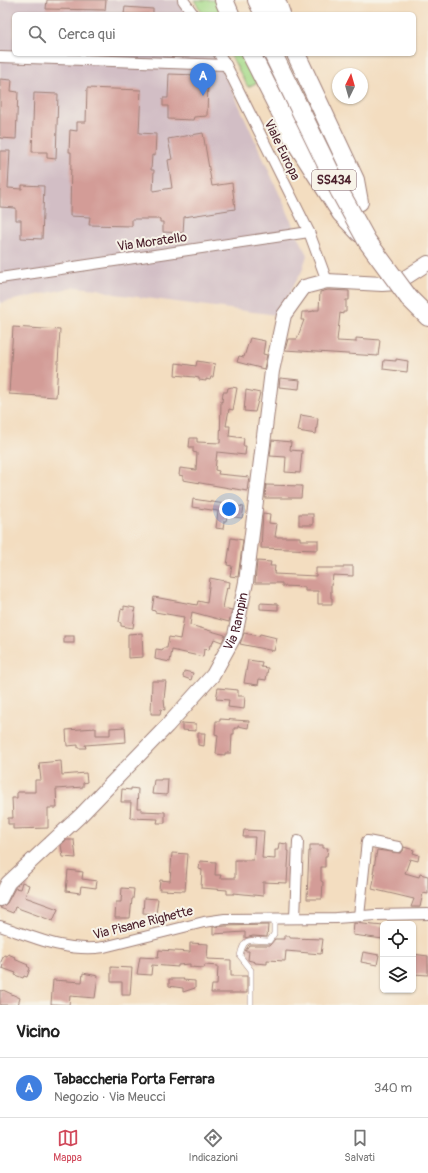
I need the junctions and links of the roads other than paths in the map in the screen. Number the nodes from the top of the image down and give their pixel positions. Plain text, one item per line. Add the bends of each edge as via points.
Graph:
1 (183, 0) edge
2 (224, 0) edge
3 (247, 0) edge
4 (258, 0) edge
5 (276, 0) edge
6 (191, 12) edge
7 (229, 12) edge
8 (252, 12) edge
9 (263, 12) edge
10 (280, 12) edge
11 (220, 56) edge
12 (252, 56) edge
13 (274, 56) edge
14 (285, 56) edge
15 (297, 56) edge
16 (0, 57) edge
17 (226, 65) junction
18 (359, 202) junction
19 (308, 232) junction
20 (368, 241) junction
21 (428, 263) edge
22 (0, 278) edge
23 (327, 281) junction
24 (418, 297) edge
25 (428, 317) edge
26 (298, 841) dead end
27 (398, 847) dead end
28 (0, 899) edge
29 (428, 914) edge
30 (359, 916) junction
31 (274, 918) junction
32 (295, 918) junction
33 (0, 926) edge
34 (251, 1005) edge

1 - 6 street
2 - 7 highway
3 - 8 highway
4 - 9 highway
5 - 10 highway
11 - 17 street, Viale Europa
12 - 20 highway, bridge via 295,141 325,190 341,214
13 - 20 highway, SS434, bridge via 340,192
14 - 18 highway, SS434
15 - 18 highway via 355,180
16 - 17 street
17 - 19 street, Viale Europa
18 - 24 highway, SS434 via 376,234
19 - 22 street, Via Moratello
19 - 23 street, Viale Europa
20 - 24 highway, SS434, bridge
21 - 23 street via 397,283
23 - 28 street, Via Rampin via 304,288 284,315 272,371 246,582 234,635 220,662 213,675 130,765 8,883
24 - 25 highway, SS434
26 - 32 street
27 - 30 street via 368,841
29 - 30 street, Via Pisane Righette
30 - 32 street, Via Pisane Righette
31 - 32 street, Via Pisane Righette
31 - 33 street, Via Pisane Righette via 204,922 92,949 60,946
31 - 34 lane via 274,934 269,941 250,940 242,945 240,956 250,970

